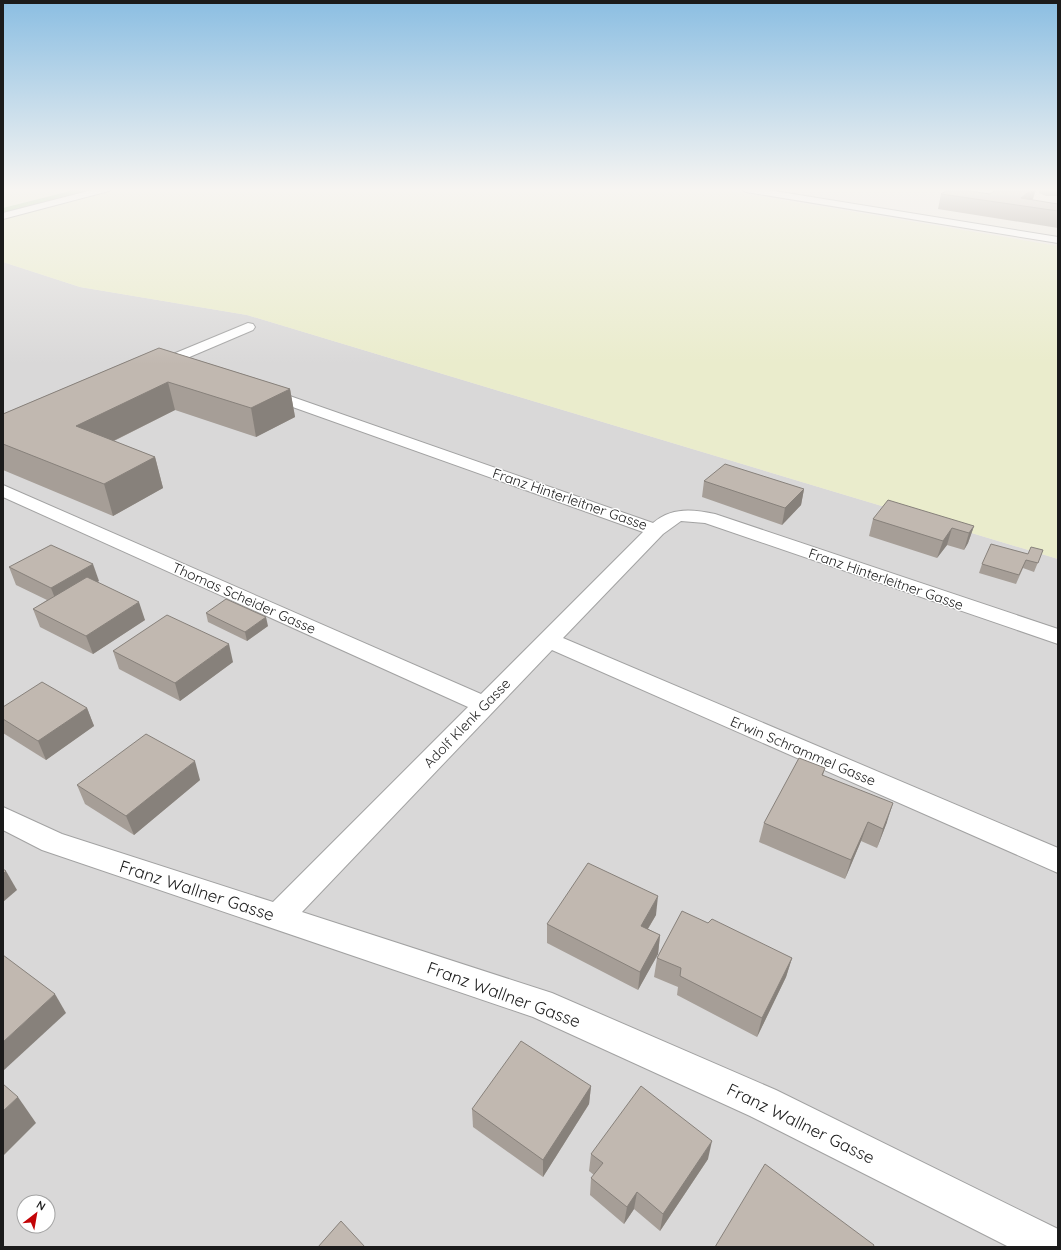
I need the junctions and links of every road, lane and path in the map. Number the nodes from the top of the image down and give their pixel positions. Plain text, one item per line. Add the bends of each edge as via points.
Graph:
1 (248, 326) dead end
2 (172, 359) junction
3 (194, 367) edge
4 (144, 371) edge
5 (246, 386) edge
6 (3, 491) edge
7 (656, 530) junction
8 (1058, 637) edge
9 (548, 640) junction
10 (485, 705) junction
11 (3, 818) edge
12 (1058, 861) edge
13 (278, 917) junction
14 (1051, 1247) edge

1 - 2 street
2 - 3 street
2 - 4 street
5 - 7 street, Franz Hinterleitner Gasse
6 - 10 street, Thomas Scheider Gasse
7 - 8 street, Franz Hinterleitner Gasse via 666,520 682,514 708,518
7 - 9 street, Adolf Klenk Gasse
9 - 10 street, Adolf Klenk Gasse
9 - 12 street, Erwin Schrammel Gasse
10 - 13 street, Adolf Klenk Gasse
11 - 13 street, Franz Wallner Gasse via 52,842
13 - 14 street, Franz Wallner Gasse via 540,1004 763,1103

